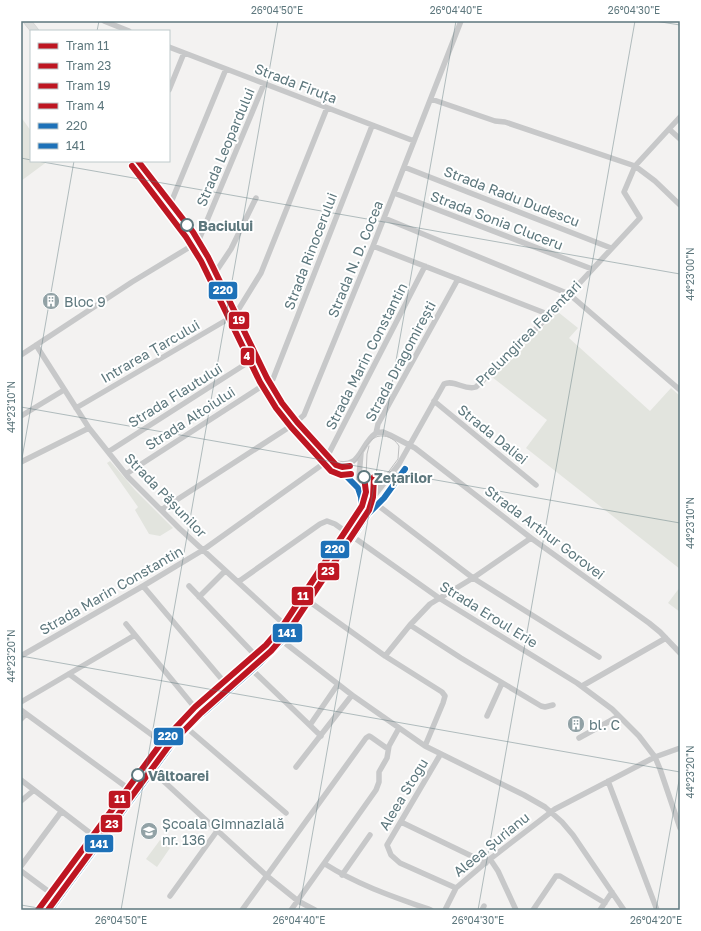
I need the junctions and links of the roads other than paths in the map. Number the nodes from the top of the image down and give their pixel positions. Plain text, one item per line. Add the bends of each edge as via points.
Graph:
1 (27, 21) edge
2 (104, 21) edge
3 (461, 21) edge
4 (34, 30) edge
5 (126, 30) edge
6 (170, 47) edge
7 (184, 53) junction
8 (226, 69) junction
9 (264, 84) junction
10 (170, 88) edge
11 (431, 99) junction
12 (327, 108) junction
13 (680, 117) edge
14 (372, 126) junction
15 (669, 129) junction
16 (680, 139) edge
17 (414, 141) junction
18 (139, 162) edge
19 (635, 166) junction
20 (404, 167) junction
21 (394, 193) junction
22 (256, 198) dead end
23 (170, 205) junction
24 (680, 205) edge
25 (384, 218) junction
26 (198, 242) junction
27 (373, 246) junction
28 (611, 248) junction
29 (426, 266) junction
30 (592, 269) junction
31 (215, 273) junction
32 (458, 279) junction
33 (569, 294) junction
34 (235, 315) junction
35 (550, 315) junction
36 (36, 345) junction
37 (21, 355) edge
38 (256, 358) junction
39 (268, 382) junction
40 (64, 390) junction
41 (680, 390) edge
42 (434, 401) junction
43 (76, 408) junction
44 (21, 416) edge
45 (295, 424) junction
46 (89, 428) junction
47 (376, 433) junction
48 (410, 445) junction
49 (108, 452) junction
50 (360, 452) junction
51 (330, 459) junction
52 (21, 462) edge
53 (126, 474) junction
54 (536, 485) dead end
55 (358, 488) junction
56 (371, 500) junction
57 (362, 509) junction
58 (161, 510) junction
59 (346, 532) junction
60 (531, 538) junction
61 (202, 550) junction
62 (225, 571) junction
63 (473, 578) junction
64 (238, 582) junction
65 (143, 586) junction
66 (189, 586) dead end
67 (199, 597) junction
68 (303, 597) junction
69 (439, 598) junction
70 (126, 624) dead end
71 (284, 625) junction
72 (410, 625) junction
73 (134, 635) junction
74 (276, 636) junction
75 (666, 638) junction
76 (680, 653) edge
77 (21, 656) edge
78 (256, 656) junction
79 (385, 656) junction
80 (599, 657) dead end
81 (246, 664) junction
82 (69, 674) junction
83 (225, 683) junction
84 (502, 683) junction
85 (338, 684) junction
86 (582, 686) junction
87 (352, 695) junction
88 (21, 702) edge
89 (553, 705) dead end
90 (196, 708) junction
91 (21, 710) edge
92 (26, 714) junction
93 (487, 716) dead end
94 (619, 716) junction
95 (21, 719) edge
96 (181, 723) junction
97 (310, 725) junction
98 (399, 728) junction
99 (321, 736) junction
100 (579, 738) dead end
101 (163, 743) junction
102 (425, 746) junction
103 (680, 748) edge
104 (388, 749) junction
105 (440, 754) junction
106 (655, 758) junction
107 (146, 766) junction
108 (296, 768) dead end
109 (21, 780) edge
110 (608, 781) junction
111 (129, 789) junction
112 (34, 790) junction
113 (21, 801) edge
114 (61, 812) junction
115 (551, 812) junction
116 (286, 813) dead end
117 (401, 822) junction
118 (680, 828) edge
119 (217, 832) junction
120 (94, 836) junction
121 (370, 836) dead end
122 (387, 846) joint
123 (488, 861) junction
124 (325, 864) junction
125 (21, 866) edge
126 (21, 871) edge
127 (342, 875) junction
128 (267, 876) junction
129 (456, 888) junction
130 (612, 892) junction
131 (52, 894) junction
132 (170, 896) dead end
133 (298, 901) junction
134 (605, 903) junction
135 (40, 910) edge
136 (242, 910) edge
137 (291, 910) edge
138 (315, 910) edge
139 (431, 910) edge
140 (445, 910) edge
141 (516, 910) edge
142 (533, 910) edge
143 (600, 910) edge
144 (624, 910) edge
145 (657, 910) edge

1 - 4 main road
2 - 5 street
3 - 11 street, Strada N. D. Cocea
6 - 7 street, Strada Firuța
7 - 8 street, Strada Firuța
7 - 10 street
8 - 9 street, Strada Firuța
8 - 23 street
9 - 12 street, Strada Firuța
9 - 26 street, Strada Leopardului
11 - 17 street, Strada N. D. Cocea
11 - 19 street
12 - 14 street, Strada Firuța
12 - 34 street via 261,273
13 - 15 street
14 - 17 street, Strada Firuța
14 - 39 street, Strada Rinocerului via 275,375
15 - 16 street
15 - 19 street
17 - 20 street, Strada N. D. Cocea
18 - 23 main road
19 - 24 street
19 - 28 street, Prelungirea Ferentari via 624,192 640,218
20 - 21 street, Strada N. D. Cocea
20 - 28 street, Strada Radu Dudescu
21 - 25 street, Strada N. D. Cocea
21 - 30 street, Strada Sonia Cluceru
22 - 31 street via 231,249
23 - 26 main road
25 - 27 street, Strada N. D. Cocea
25 - 33 street
26 - 31 main road
26 - 36 street
27 - 29 street
27 - 45 street, Strada N. D. Cocea via 309,404 303,417
28 - 30 street, Prelungirea Ferentari
29 - 32 street
29 - 51 street, Strada Marin Constantin
30 - 33 street, Prelungirea Ferentari
31 - 34 main road
32 - 35 street
32 - 47 street, Strada Dragomirești via 378,424
33 - 35 street, Prelungirea Ferentari
33 - 41 street
34 - 38 main road
34 - 43 street, Intrarea Țarcului
35 - 42 street, Prelungirea Ferentari via 476,387 469,388 446,382
36 - 37 street
36 - 40 street, Strada Pășunilor
38 - 39 main road
38 - 49 street, Strada Flautului
39 - 45 main road
39 - 53 street, Strada Altoiului
40 - 43 street, Strada Pășunilor
40 - 44 street
42 - 48 street, Prelungirea Ferentari
42 - 54 street, Strada Daliei
43 - 46 street, Strada Pășunilor
45 - 51 main road
45 - 58 street, Strada N. D. Cocea
46 - 49 street, Strada Pășunilor
46 - 52 street
47 - 48 street, Strada Arthur Gorovei via 386,433
47 - 50 street, Strada Dragomirești
48 - 56 street, Prelungirea Ferentari
48 - 60 street, Strada Arthur Gorovei
49 - 53 street, Strada Pășunilor
50 - 51 street, Strada Dragomirești via 354,461 348,464 340,464
50 - 55 street
51 - 55 main road
51 - 61 street, Strada Marin Constantin
53 - 58 street, Strada Pășunilor
55 - 56 main road
55 - 57 main road
56 - 57 main road, Prelungirea Ferentari
56 - 63 street
57 - 59 main road, Prelungirea Ferentari
58 - 61 street, Strada Pășunilor
59 - 64 street, Strada Eroul Erie via 331,522 324,522
59 - 68 main road, Prelungirea Ferentari
59 - 69 street, Strada Eroul Erie
60 - 63 street
60 - 75 street, Strada Arthur Gorovei via 649,622
61 - 62 street, Strada Pășunilor
61 - 65 street, Strada Marin Constantin
62 - 64 street, Strada Pășunilor
62 - 67 street
63 - 69 street
63 - 80 street
64 - 71 street, Strada Pășunilor
65 - 77 street, Strada Marin Constantin
65 - 83 street
66 - 67 street
67 - 78 street
68 - 71 main road, Prelungirea Ferentari
68 - 79 street
69 - 72 street
69 - 86 street, Strada Eroul Erie
70 - 73 street
71 - 74 main road, Prelungirea Ferentari
72 - 79 street
72 - 84 street
73 - 82 street
73 - 90 street
74 - 78 main road, Prelungirea Ferentari
74 - 85 street
75 - 76 street, Strada Arthur Gorovei
75 - 86 street
78 - 81 main road, Prelungirea Ferentari
79 - 102 street via 444,694 443,703
81 - 83 main road, Prelungirea Ferentari
81 - 97 street
82 - 88 street
82 - 101 street
83 - 90 main road, Prelungirea Ferentari
84 - 89 street via 541,706
84 - 93 street
85 - 87 street
85 - 97 street
86 - 94 street, Strada Eroul Erie
87 - 98 street
87 - 99 street
90 - 96 main road, Prelungirea Ferentari
91 - 92 street
92 - 95 street
92 - 111 street
94 - 100 street
94 - 106 street, Strada Eroul Erie via 639,736
96 - 101 main road, Prelungirea Ferentari
96 - 116 street
97 - 99 street
98 - 102 street
98 - 104 street
99 - 108 street
101 - 107 main road, Prelungirea Ferentari
102 - 105 street
103 - 106 street, Aleea Șurianu
104 - 124 street via 379,772 376,790
104 - 128 street via 371,737 366,738
105 - 115 street via 524,795
105 - 117 street, Aleea Stogu
106 - 110 street, Aleea Șurianu
106 - 118 street, Strada Eroul Erie
107 - 111 main road, Prelungirea Ferentari
107 - 119 street
109 - 112 street
110 - 115 street, Aleea Șurianu
110 - 145 street
111 - 120 main road, Prelungirea Ferentari
112 - 113 street
112 - 114 street
114 - 120 street
114 - 125 street
115 - 123 street, Aleea Șurianu
115 - 130 street via 573,835
117 - 122 street, Aleea Stogu
117 - 123 street
119 - 128 street
119 - 132 street
120 - 131 main road, Prelungirea Ferentari
121 - 127 street
122 - 129 street, Aleea Șurianu via 400,863
123 - 129 street, Aleea Șurianu
123 - 141 street via 498,871
124 - 127 street
124 - 133 street
126 - 131 street
127 - 139 street
128 - 133 street
128 - 136 street
129 - 140 street
130 - 134 street
130 - 144 street
131 - 135 main road, Prelungirea Ferentari
133 - 137 street
133 - 138 street
134 - 142 street via 556,876
134 - 143 street

